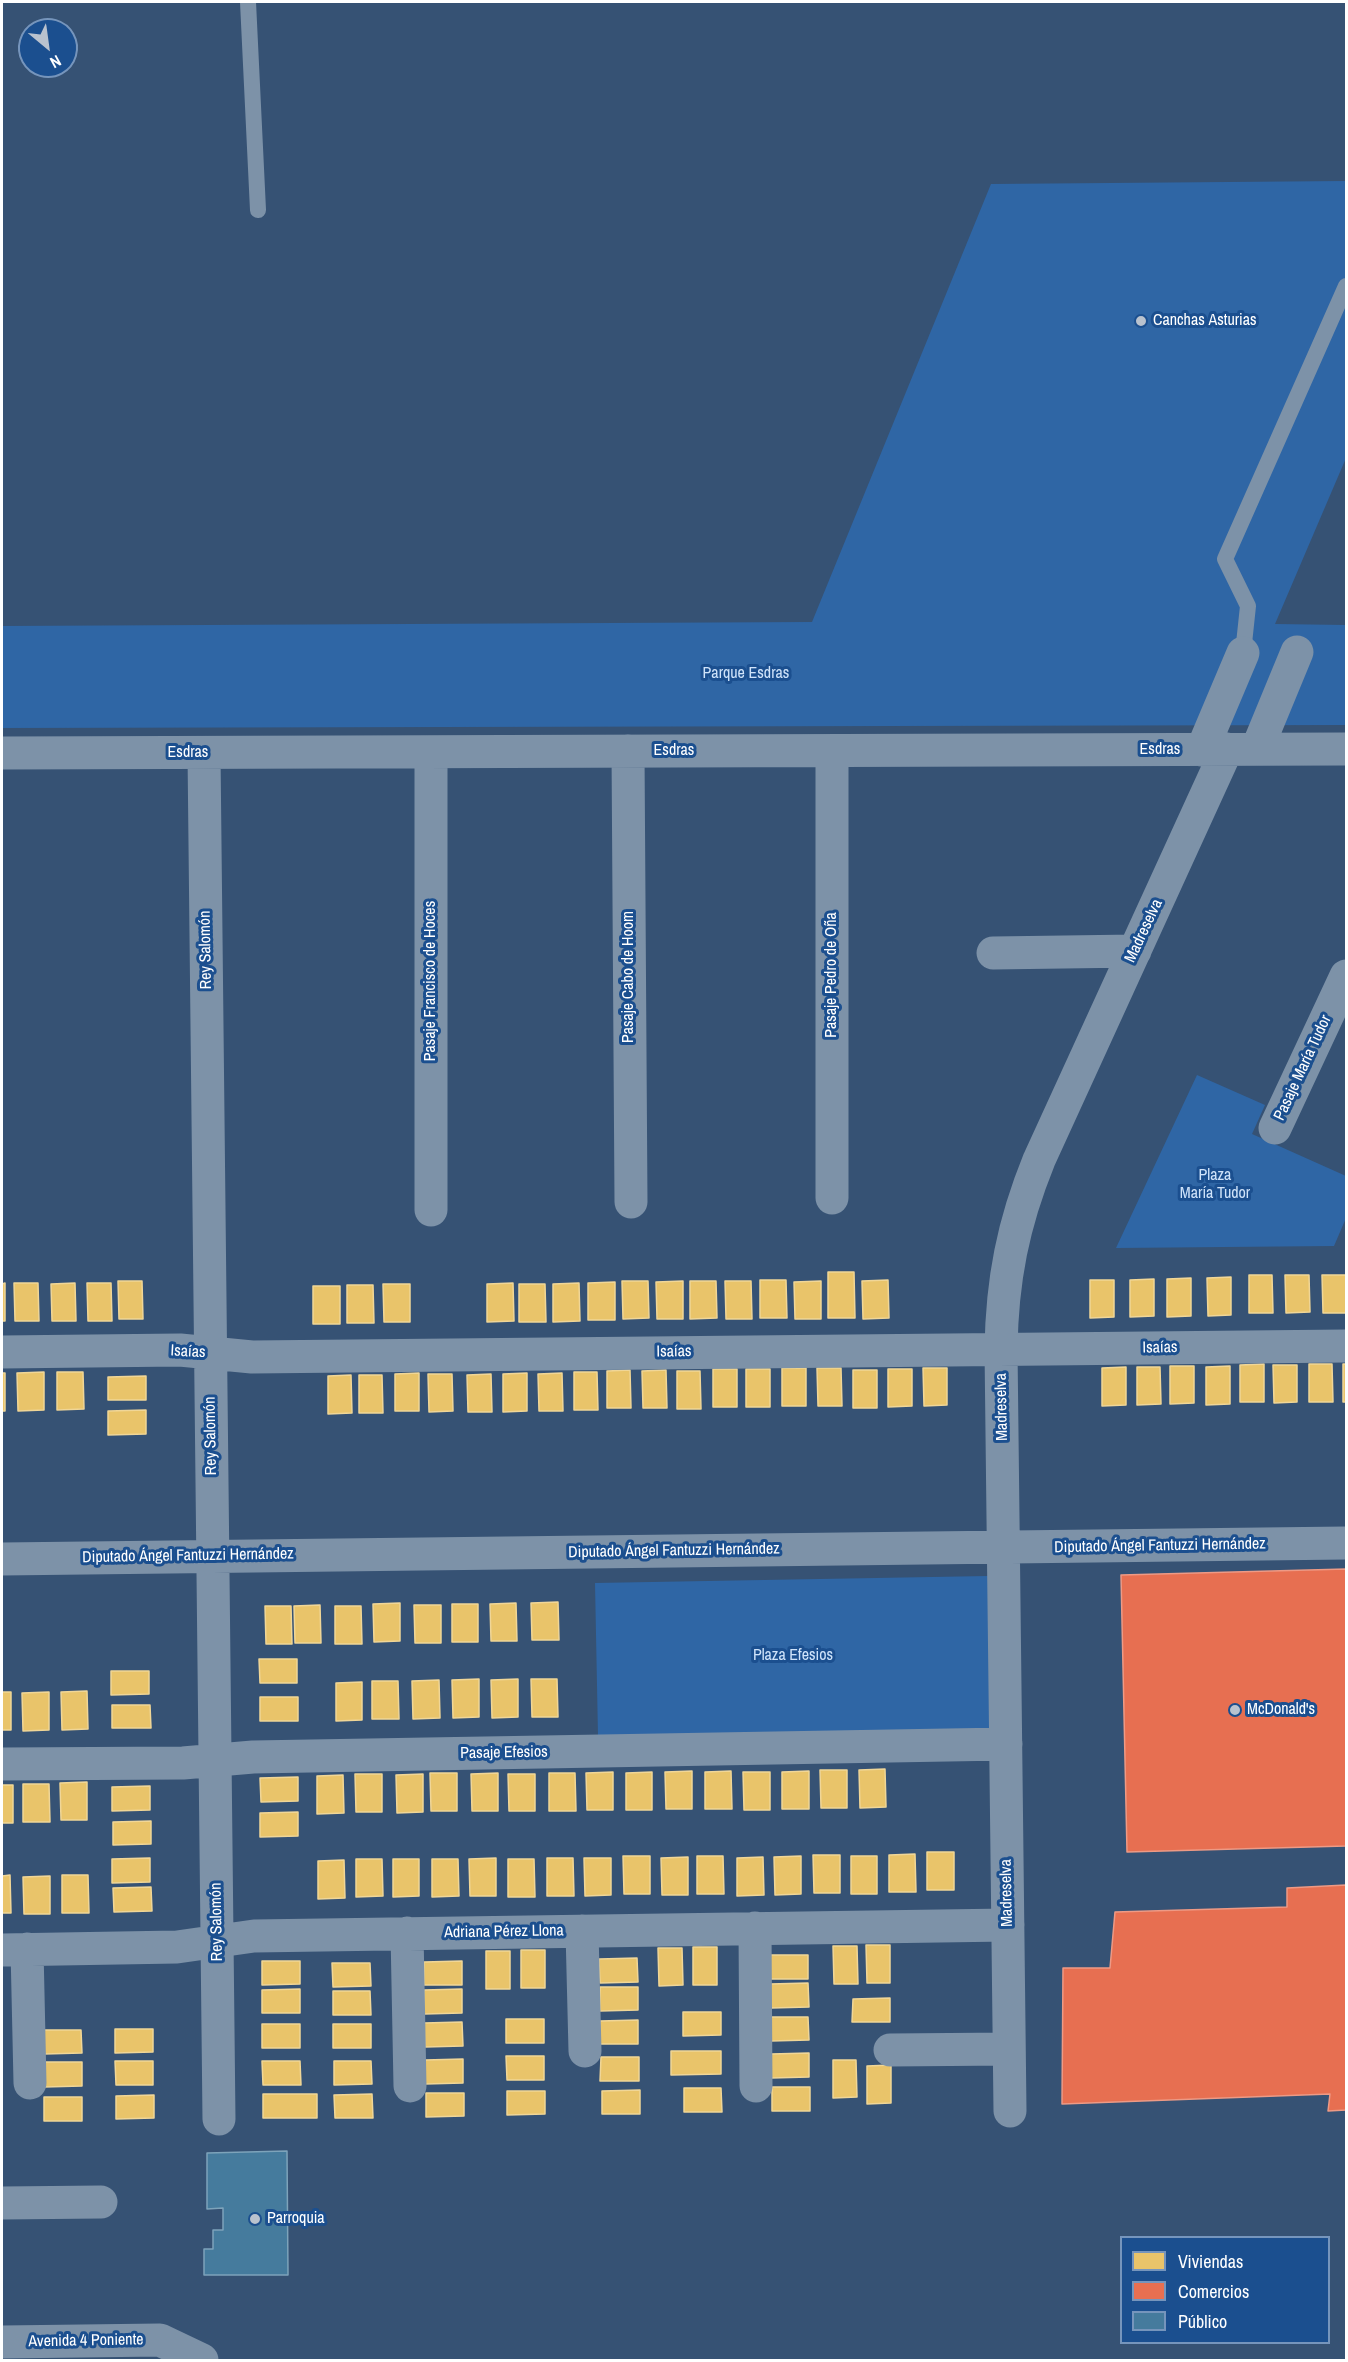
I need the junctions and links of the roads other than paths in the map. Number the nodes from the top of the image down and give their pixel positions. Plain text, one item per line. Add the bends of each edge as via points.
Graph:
1 (248, 2) edge
2 (258, 210) dead end
3 (1347, 286) edge
4 (1243, 652) joint
5 (1297, 652) dead end
6 (1229, 749) junction
7 (1347, 749) edge
8 (628, 751) junction
9 (832, 751) junction
10 (431, 752) junction
11 (2, 753) edge
12 (204, 753) junction
13 (1135, 951) junction
14 (993, 953) dead end
15 (1347, 976) edge
16 (1275, 1128) dead end
17 (832, 1198) dead end
18 (631, 1202) dead end
19 (431, 1210) dead end
20 (1347, 1346) edge
21 (1001, 1349) junction
22 (2, 1352) edge
23 (210, 1353) junction
24 (1347, 1543) edge
25 (1004, 1547) junction
26 (212, 1556) junction
27 (2, 1558) edge
28 (1006, 1744) junction
29 (215, 1760) junction
30 (2, 1764) edge
31 (1008, 1925) junction
32 (755, 1929) junction
33 (582, 1931) junction
34 (407, 1933) junction
35 (217, 1941) junction
36 (14, 1950) edge
37 (1009, 2049) junction
38 (891, 2050) dead end
39 (585, 2051) dead end
40 (30, 2083) dead end
41 (410, 2086) dead end
42 (756, 2086) dead end
43 (1010, 2111) dead end
44 (219, 2119) dead end
45 (101, 2202) dead end
46 (2, 2203) edge
47 (2, 2342) edge
48 (202, 2361) edge

1 - 2 lane
3 - 4 lane via 1225,560 1248,606
4 - 6 street, Madreselva
5 - 6 street, Madreselva
6 - 7 street, Esdras
6 - 9 street, Esdras
6 - 13 street, Madreselva
8 - 9 street, Esdras
8 - 10 street, Esdras
8 - 18 street, Pasaje Cabo de Hoom
9 - 17 street, Pasaje Pedro de Oña
10 - 12 street, Esdras
10 - 19 street, Pasaje Francisco de Hoces
11 - 12 street, Esdras
12 - 23 street, Rey Salomón
13 - 14 street
13 - 21 street, Madreselva via 1027,1188 1007,1263
15 - 16 street, Pasaje María Tudor
20 - 21 street, Isaías
21 - 23 street, Isaías via 252,1357
21 - 25 street, Madreselva
22 - 23 street, Isaías
23 - 26 street, Rey Salomón
24 - 25 street, Diputado Ángel Fantuzzi Hernández
25 - 26 street, Diputado Ángel Fantuzzi Hernández
25 - 28 street, Madreselva
26 - 27 street, Diputado Ángel Fantuzzi Hernández
26 - 29 street, Rey Salomón
28 - 29 street, Pasaje Efesios
28 - 31 street, Madreselva
29 - 30 street, Pasaje Efesios
29 - 35 street, Rey Salomón
31 - 32 street, Adriana Pérez Llona
31 - 37 street, Madreselva
32 - 33 street, Adriana Pérez Llona
32 - 42 street
33 - 34 street, Adriana Pérez Llona
33 - 39 street
34 - 35 street, Adriana Pérez Llona via 254,1935
34 - 41 street
35 - 36 street, Adriana Pérez Llona via 177,1947
35 - 44 street, Rey Salomón
36 - 40 street
37 - 38 street
37 - 43 street, Madreselva
45 - 46 street
47 - 48 street, Avenida 4 Poniente via 160,2340

